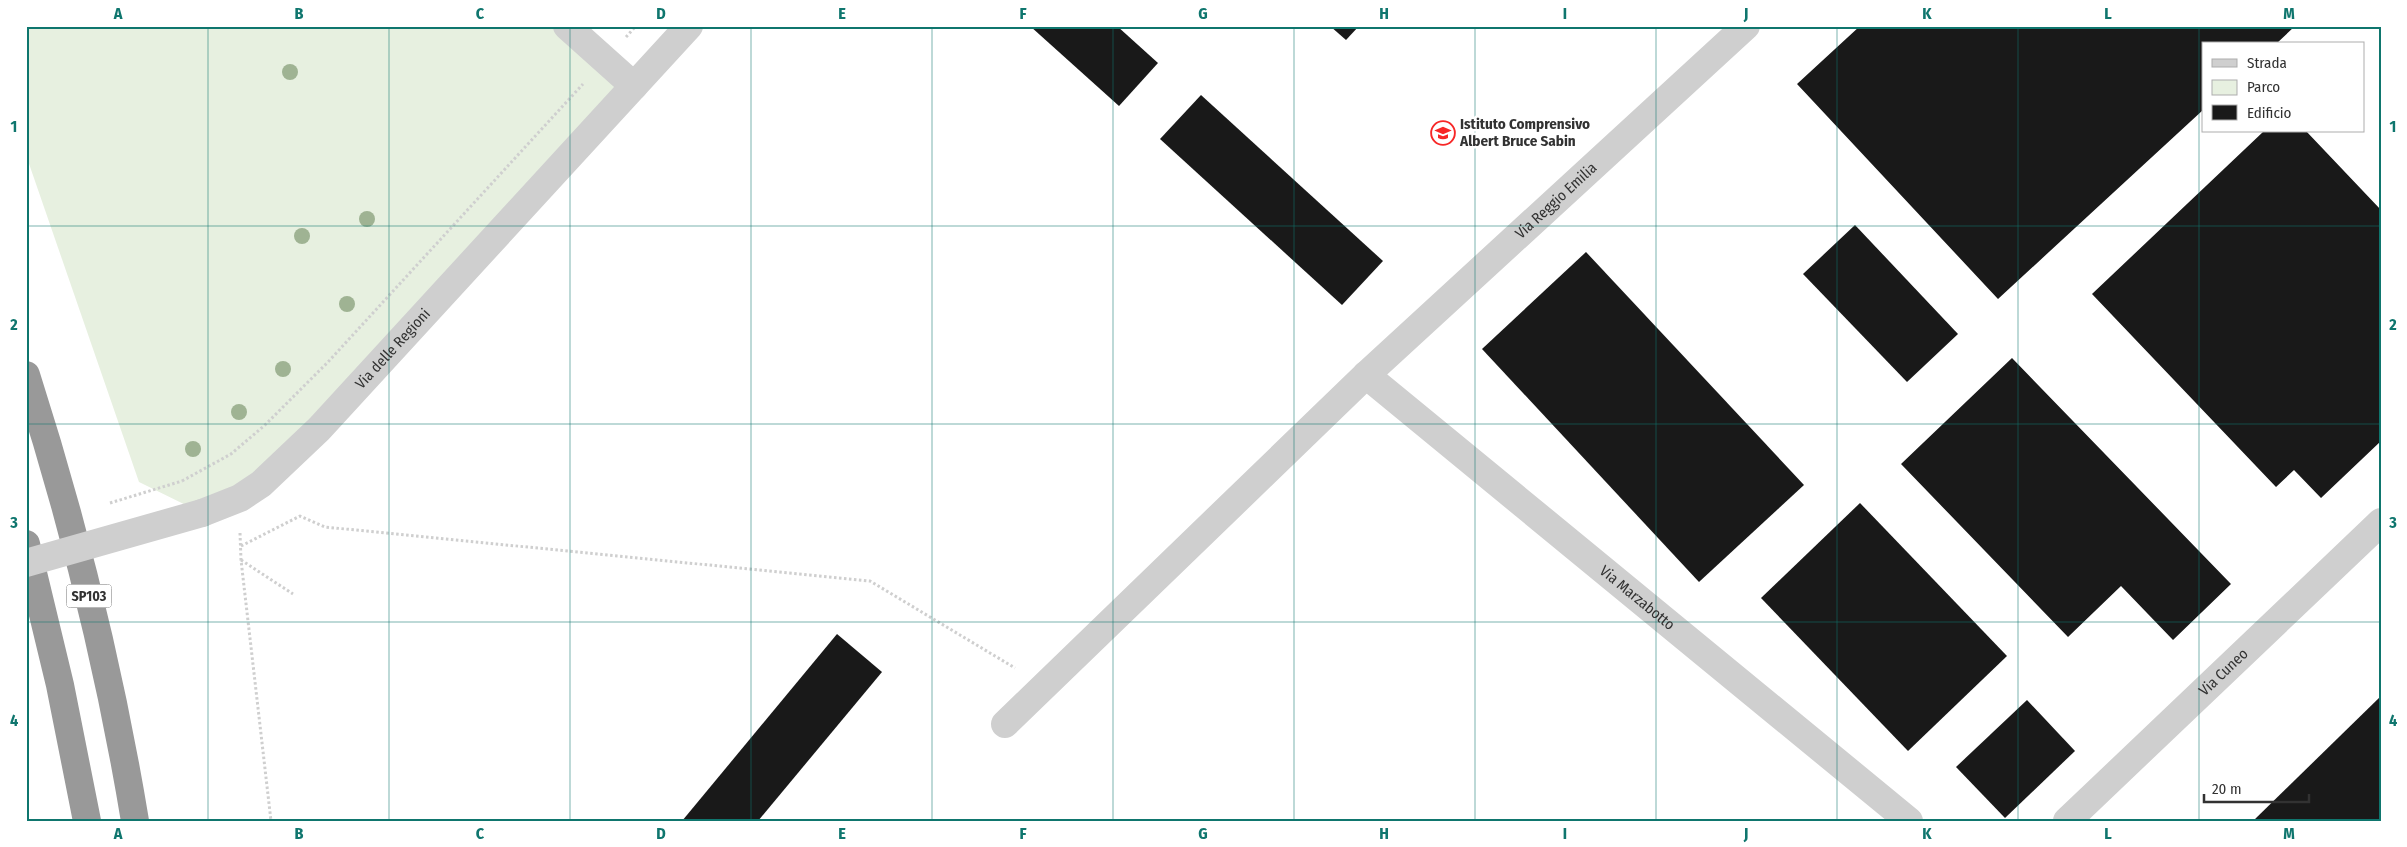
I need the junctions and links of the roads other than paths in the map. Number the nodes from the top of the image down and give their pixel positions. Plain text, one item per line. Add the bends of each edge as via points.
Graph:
1 (689, 26) edge
2 (1746, 26) edge
3 (582, 31) edge
4 (634, 86) junction
5 (26, 375) edge
6 (1366, 375) junction
7 (2381, 522) edge
8 (26, 544) edge
9 (26, 563) edge
10 (1004, 724) dead end
11 (87, 821) edge
12 (135, 821) edge
13 (1909, 821) edge
14 (2067, 821) edge

1 - 4 street, Via delle Regioni
2 - 6 street, Via Reggio Emilia
3 - 4 street
4 - 9 street, Via delle Regioni, bridge via 356,389 271,476 240,498 202,513
5 - 12 highway, SP103 via 83,571 109,683
6 - 10 street, Via Reggio Emilia
6 - 13 street, Via Marzabotto
7 - 14 street, Via Cuneo
8 - 11 highway via 60,685

